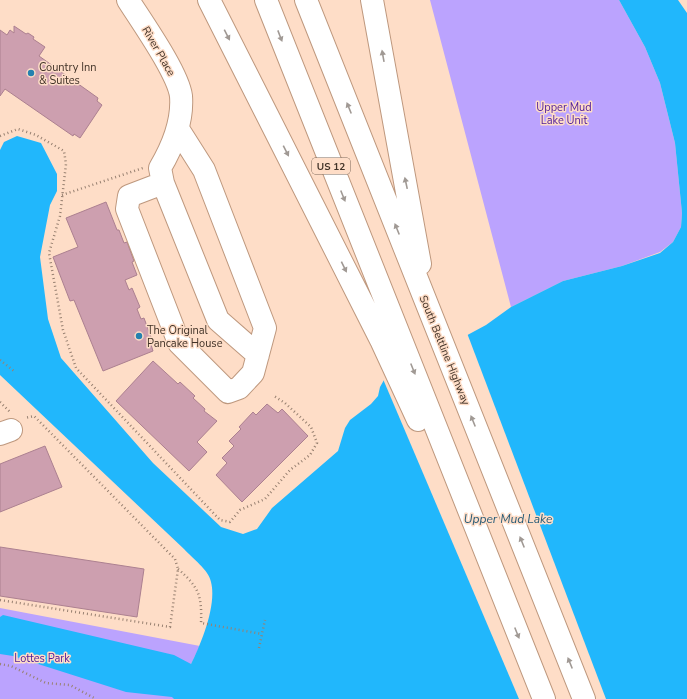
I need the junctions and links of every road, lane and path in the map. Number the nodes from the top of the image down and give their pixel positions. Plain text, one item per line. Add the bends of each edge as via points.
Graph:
1 (128, 0) edge
2 (209, 0) edge
3 (266, 0) edge
4 (306, 0) edge
5 (372, 0) edge
6 (178, 130) junction
7 (0, 136) edge
8 (163, 183) junction
9 (430, 311) junction
10 (390, 336) junction
11 (258, 355) junction
12 (0, 360) edge
13 (3, 363) junction
14 (0, 366) edge
15 (14, 371) dead end
16 (274, 396) dead end
17 (0, 402) edge
18 (11, 424) edge
19 (178, 569) junction
20 (0, 600) edge
21 (265, 620) dead end
22 (262, 634) junction
23 (259, 648) dead end
24 (0, 664) edge
25 (96, 699) edge
26 (544, 699) edge
27 (584, 699) edge

1 - 6 main road, River Place via 174,75 181,95
2 -> 10 main road
3 -> 10 main road, US 12
9 -> 4 main road, South Beltline Highway
9 -> 5 main road
6 - 8 main road, River Place via 172,148 160,168
6 - 11 main road via 204,170 265,328
7 - 16 path via 18,129 36,135 64,151 66,164 60,216 49,253 63,330 76,368 220,520 230,522 240,510 265,499 290,470 310,455 317,443 311,427
8 - 11 main road via 218,320
8 - 11 main road via 129,196 127,209 179,343 228,392 238,388 253,373
27 -> 9 main road, South Beltline Highway
10 -> 26 main road via 508,609
12 - 13 path
13 - 14 path
13 - 15 path
17 - 18 path
18 - 19 path via 34,416 175,559
19 - 20 path via 170,627
19 - 22 path via 192,581 200,599 200,623
21 - 22 path
22 - 23 path
24 - 25 path via 11,666 46,683 70,684

